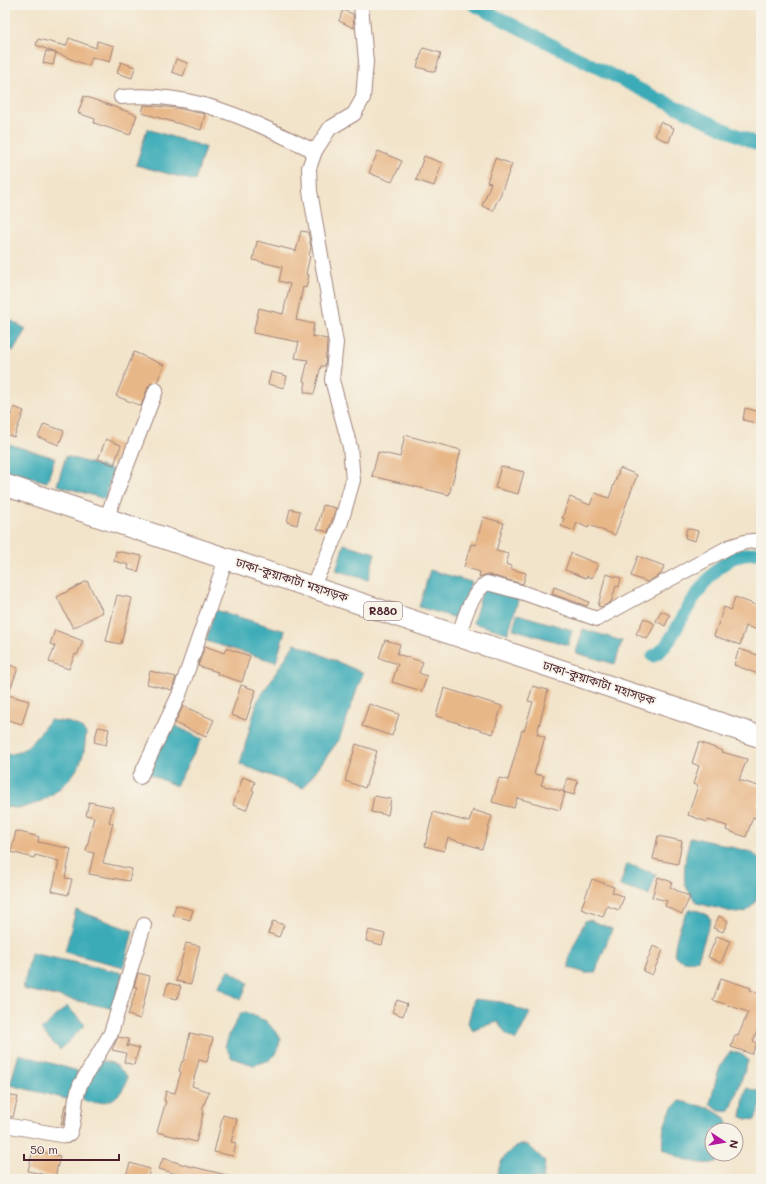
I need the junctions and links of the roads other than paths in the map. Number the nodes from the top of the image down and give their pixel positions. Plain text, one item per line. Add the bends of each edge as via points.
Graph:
1 (361, 5) edge
2 (121, 97) dead end
3 (315, 151) junction
4 (156, 390) dead end
5 (5, 485) edge
6 (106, 519) junction
7 (761, 540) edge
8 (226, 559) junction
9 (312, 586) junction
10 (459, 636) junction
11 (761, 737) edge
12 (140, 777) dead end
13 (144, 925) dead end
14 (5, 1124) edge

1 - 3 street via 366,62 363,98 354,114 330,128
2 - 3 street via 170,98 232,114
3 - 9 street via 309,168 310,191 336,343 332,380 350,447 353,480 341,522
4 - 6 street
5 - 6 main road, ঢাকা-কুয়াকাটা মহাসড়ক / R880
6 - 8 main road, ঢাকা-কুয়াকাটা মহাসড়ক / R880
7 - 10 street via 729,547 596,619 521,592 487,583 465,613
8 - 9 main road, ঢাকা-কুয়াকাটা মহাসড়ক / R880
8 - 12 street via 179,695
9 - 10 main road, ঢাকা-কুয়াকাটা মহাসড়ক / R880
10 - 11 main road, ঢাকা-কুয়াকাটা মহাসড়ক / R880
13 - 14 street via 111,1033 80,1085 70,1133 66,1136

